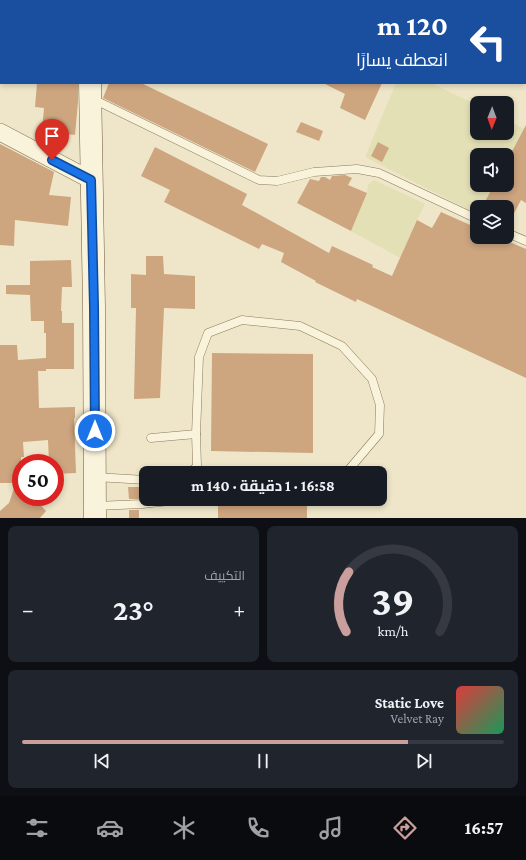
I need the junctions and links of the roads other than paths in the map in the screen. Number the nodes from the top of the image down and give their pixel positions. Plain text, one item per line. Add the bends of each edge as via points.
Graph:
1 (90, 90) edge
2 (0, 132) edge
3 (91, 180) junction
4 (470, 216) edge
5 (514, 236) edge
6 (526, 241) edge
7 (196, 434) junction
8 (151, 438) dead end
9 (197, 466) edge
10 (352, 466) edge
11 (95, 477) junction
12 (139, 480) edge
13 (139, 505) edge
14 (95, 512) edge

1 - 3 main road
1 - 4 lane via 259,180 277,181 314,172 357,169 379,173
2 - 3 street
3 - 11 main road
5 - 6 lane
7 - 8 lane
7 - 9 lane
7 - 10 lane via 199,357 208,333 242,320 300,326 342,346 372,380 380,405 379,434
11 - 12 lane
11 - 14 main road
13 - 14 lane

